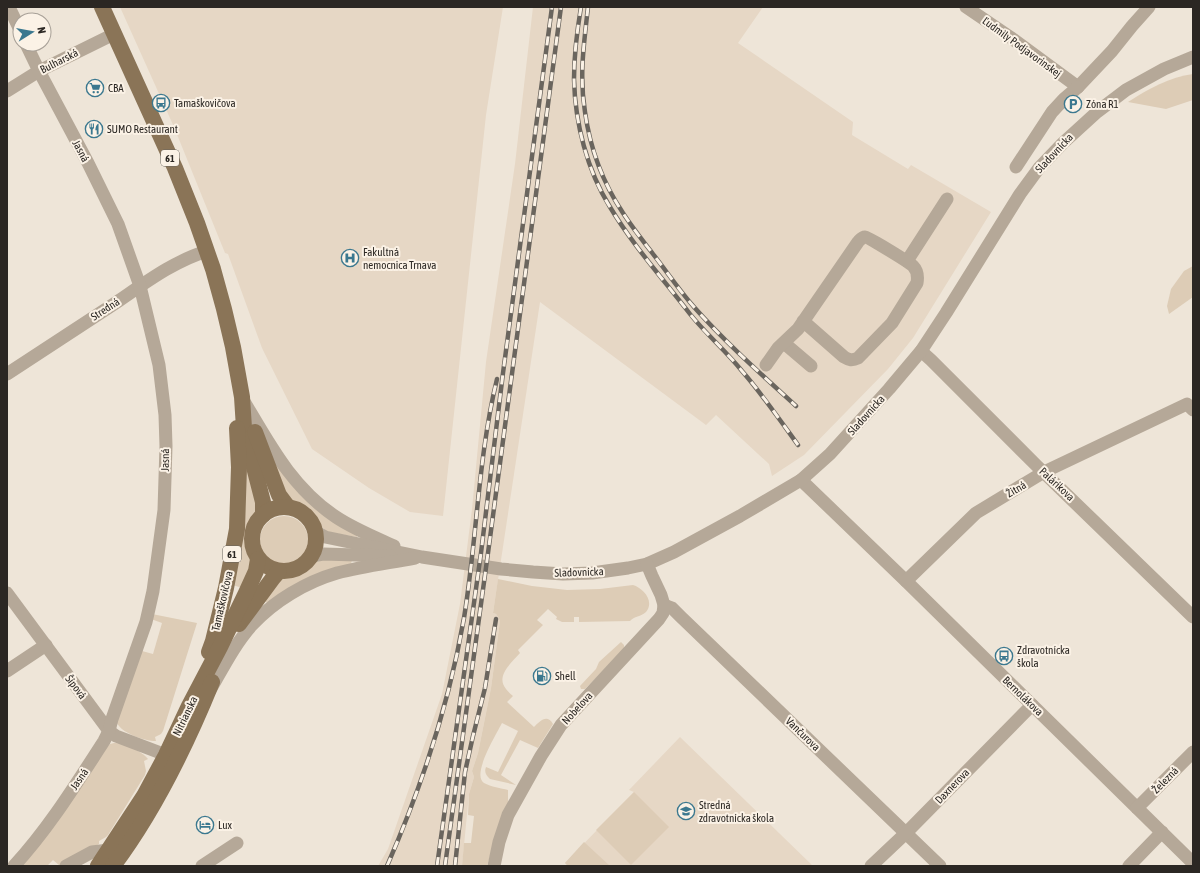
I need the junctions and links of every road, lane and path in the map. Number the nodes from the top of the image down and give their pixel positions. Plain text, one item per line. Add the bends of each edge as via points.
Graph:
1 (102, 7) edge
2 (966, 7) edge
3 (1150, 7) edge
4 (114, 34) junction
5 (30, 52) edge
6 (1193, 57) edge
7 (39, 71) junction
8 (1078, 87) junction
9 (7, 91) edge
10 (1016, 167) dead end
11 (947, 199) dead end
12 (207, 251) junction
13 (907, 261) junction
14 (140, 286) junction
15 (803, 321) junction
16 (784, 343) junction
17 (921, 351) junction
18 (766, 365) dead end
19 (811, 366) dead end
20 (7, 374) edge
21 (242, 397) junction
22 (1190, 407) edge
23 (1044, 472) junction
24 (801, 480) junction
25 (288, 507) junction
26 (263, 515) junction
27 (316, 532) junction
28 (312, 556) junction
29 (422, 557) junction
30 (258, 559) junction
31 (647, 564) junction
32 (279, 571) junction
33 (906, 581) junction
34 (7, 593) edge
35 (664, 605) junction
36 (1193, 617) edge
37 (46, 645) junction
38 (7, 671) edge
39 (207, 696) junction
40 (1032, 704) junction
41 (189, 706) junction
42 (109, 731) junction
43 (1193, 752) edge
44 (166, 755) junction
45 (1137, 808) junction
46 (1162, 832) junction
47 (906, 833) junction
48 (237, 843) dead end
49 (110, 850) junction
50 (1193, 862) edge
51 (14, 866) edge
52 (66, 866) edge
53 (98, 866) edge
54 (113, 866) edge
55 (202, 866) edge
56 (494, 866) edge
57 (871, 866) edge
58 (940, 866) edge
59 (1129, 866) edge

1 - 4 main road, Tamaškovičova / 61
2 - 8 street, Ľudmily Podjavorinskej
3 - 8 street
4 - 7 street, Bulharská
4 - 12 main road, Tamaškovičova / 61 via 175,168
5 - 7 street, Jasná
6 - 17 street, Sladovnícka via 1164,69 1111,101 1073,133 1039,168 1012,206
7 - 9 street, Bulharská
7 - 14 street, Jasná via 106,198
8 - 10 street via 1052,112
11 - 13 street
12 - 14 street, Stredná via 184,259
12 - 21 main road, Tamaškovičova / 61 via 224,309
13 - 15 street via 871,239 861,238
13 - 15 street via 914,266 918,277 917,284 892,323 858,358 854,360 844,356
14 - 20 street, Stredná
14 - 42 street, Jasná via 159,365 165,414 164,510 146,622
15 - 16 street
16 - 18 street
16 - 19 street
17 - 23 street, Palárikova
17 - 24 street, Sladovnícka via 830,454
21 - 25 main road, 61 via 279,495
21 - 26 main road, Tamaškovičova / 61 via 244,428 263,502
21 - 29 street via 283,465 318,503 337,518 362,532
21 - 41 main road, Tamaškovičova / 61 via 237,426 237,529 213,641
22 - 23 street, Žitná
23 - 33 street, Žitná via 976,513
23 - 36 street, Palárikova
24 - 31 street, Sladovnícka via 740,516
24 - 33 street, Bernolákova
25 - 26 main road via 279,507
25 - 27 main road via 306,515
26 - 30 main road, 61 via 253,531 252,541
27 - 28 main road
27 - 29 street, Sladovnícka via 325,537
28 - 29 street, Sladovnícka via 323,554
28 - 32 main road via 298,569 289,572
29 - 31 street, Sladovnícka via 501,569 563,574 609,571
29 - 39 street via 336,574 292,593 252,625
30 - 32 main road via 264,565
30 - 41 main road, Nitrianska / 61 via 256,571 227,633
31 - 35 street
32 - 39 main road, Nitrianska via 238,626 224,652
33 - 40 street, Bernolákova
34 - 37 street, Šípová
35 - 47 street, Vančurova via 681,616
35 - 56 street, Nobelova via 659,619 560,725 508,815
37 - 38 street
37 - 42 street, Šípová
39 - 54 main road, Nitrianska via 178,759 151,808
40 - 45 street, Bernolákova
40 - 47 street, Daxnerova
41 - 44 main road, Nitrianska / 61
42 - 44 street, Šípová
42 - 51 street, Jasná via 58,810
43 - 45 street, Železná
44 - 49 main road, Nitrianska / 61
45 - 46 street, Bernolákova
46 - 50 street, Bernolákova
46 - 59 street
47 - 57 street, Daxnerova
47 - 58 street, Vančurova
48 - 55 street
49 - 52 street via 92,852
49 - 53 main road, Nitrianska / 61

